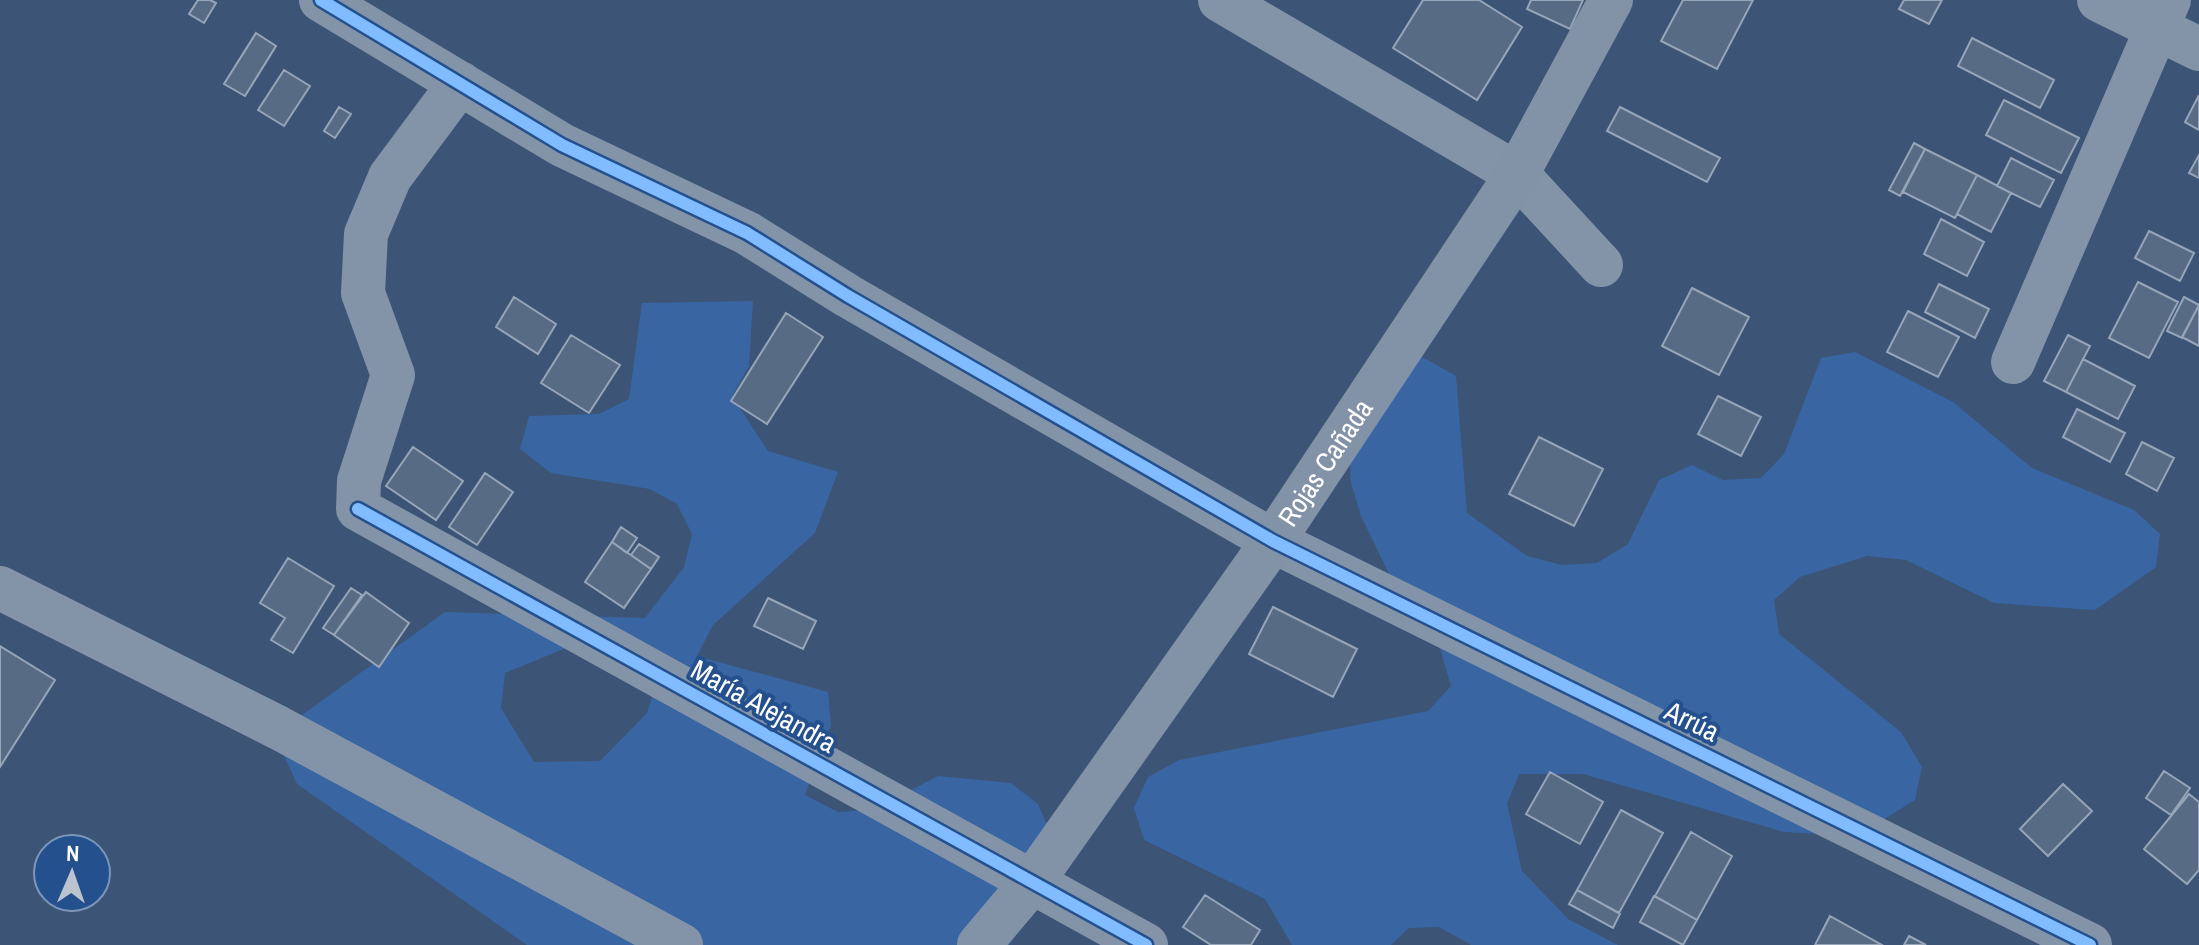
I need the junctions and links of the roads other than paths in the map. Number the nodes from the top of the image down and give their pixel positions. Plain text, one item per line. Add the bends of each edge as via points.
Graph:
1 (321, 0) edge
2 (1220, 0) edge
3 (1611, 0) edge
4 (2099, 0) edge
5 (2163, 14) edge
6 (2199, 49) edge
7 (460, 83) junction
8 (1517, 174) junction
9 (1601, 265) dead end
10 (2013, 362) dead end
11 (1273, 541) junction
12 (0, 588) edge
13 (1032, 882) junction
14 (681, 945) edge
15 (979, 945) edge
16 (1146, 945) edge
17 (2090, 945) edge

1 - 7 street, Arrúa
2 - 8 street
3 - 8 main road, Rojas Cañada
4 - 5 street
5 - 6 street
5 - 10 street
7 - 11 street, Arrúa via 562,145 747,233
7 - 13 street, María Alejandra via 390,177 366,234 363,293 393,375 359,481 358,509
8 - 9 street
8 - 11 main road, Rojas Cañada
11 - 13 main road, Rojas Cañada
11 - 17 street, Arrúa
12 - 14 street via 279,728
13 - 15 main road, Rojas Cañada
13 - 16 street, María Alejandra

